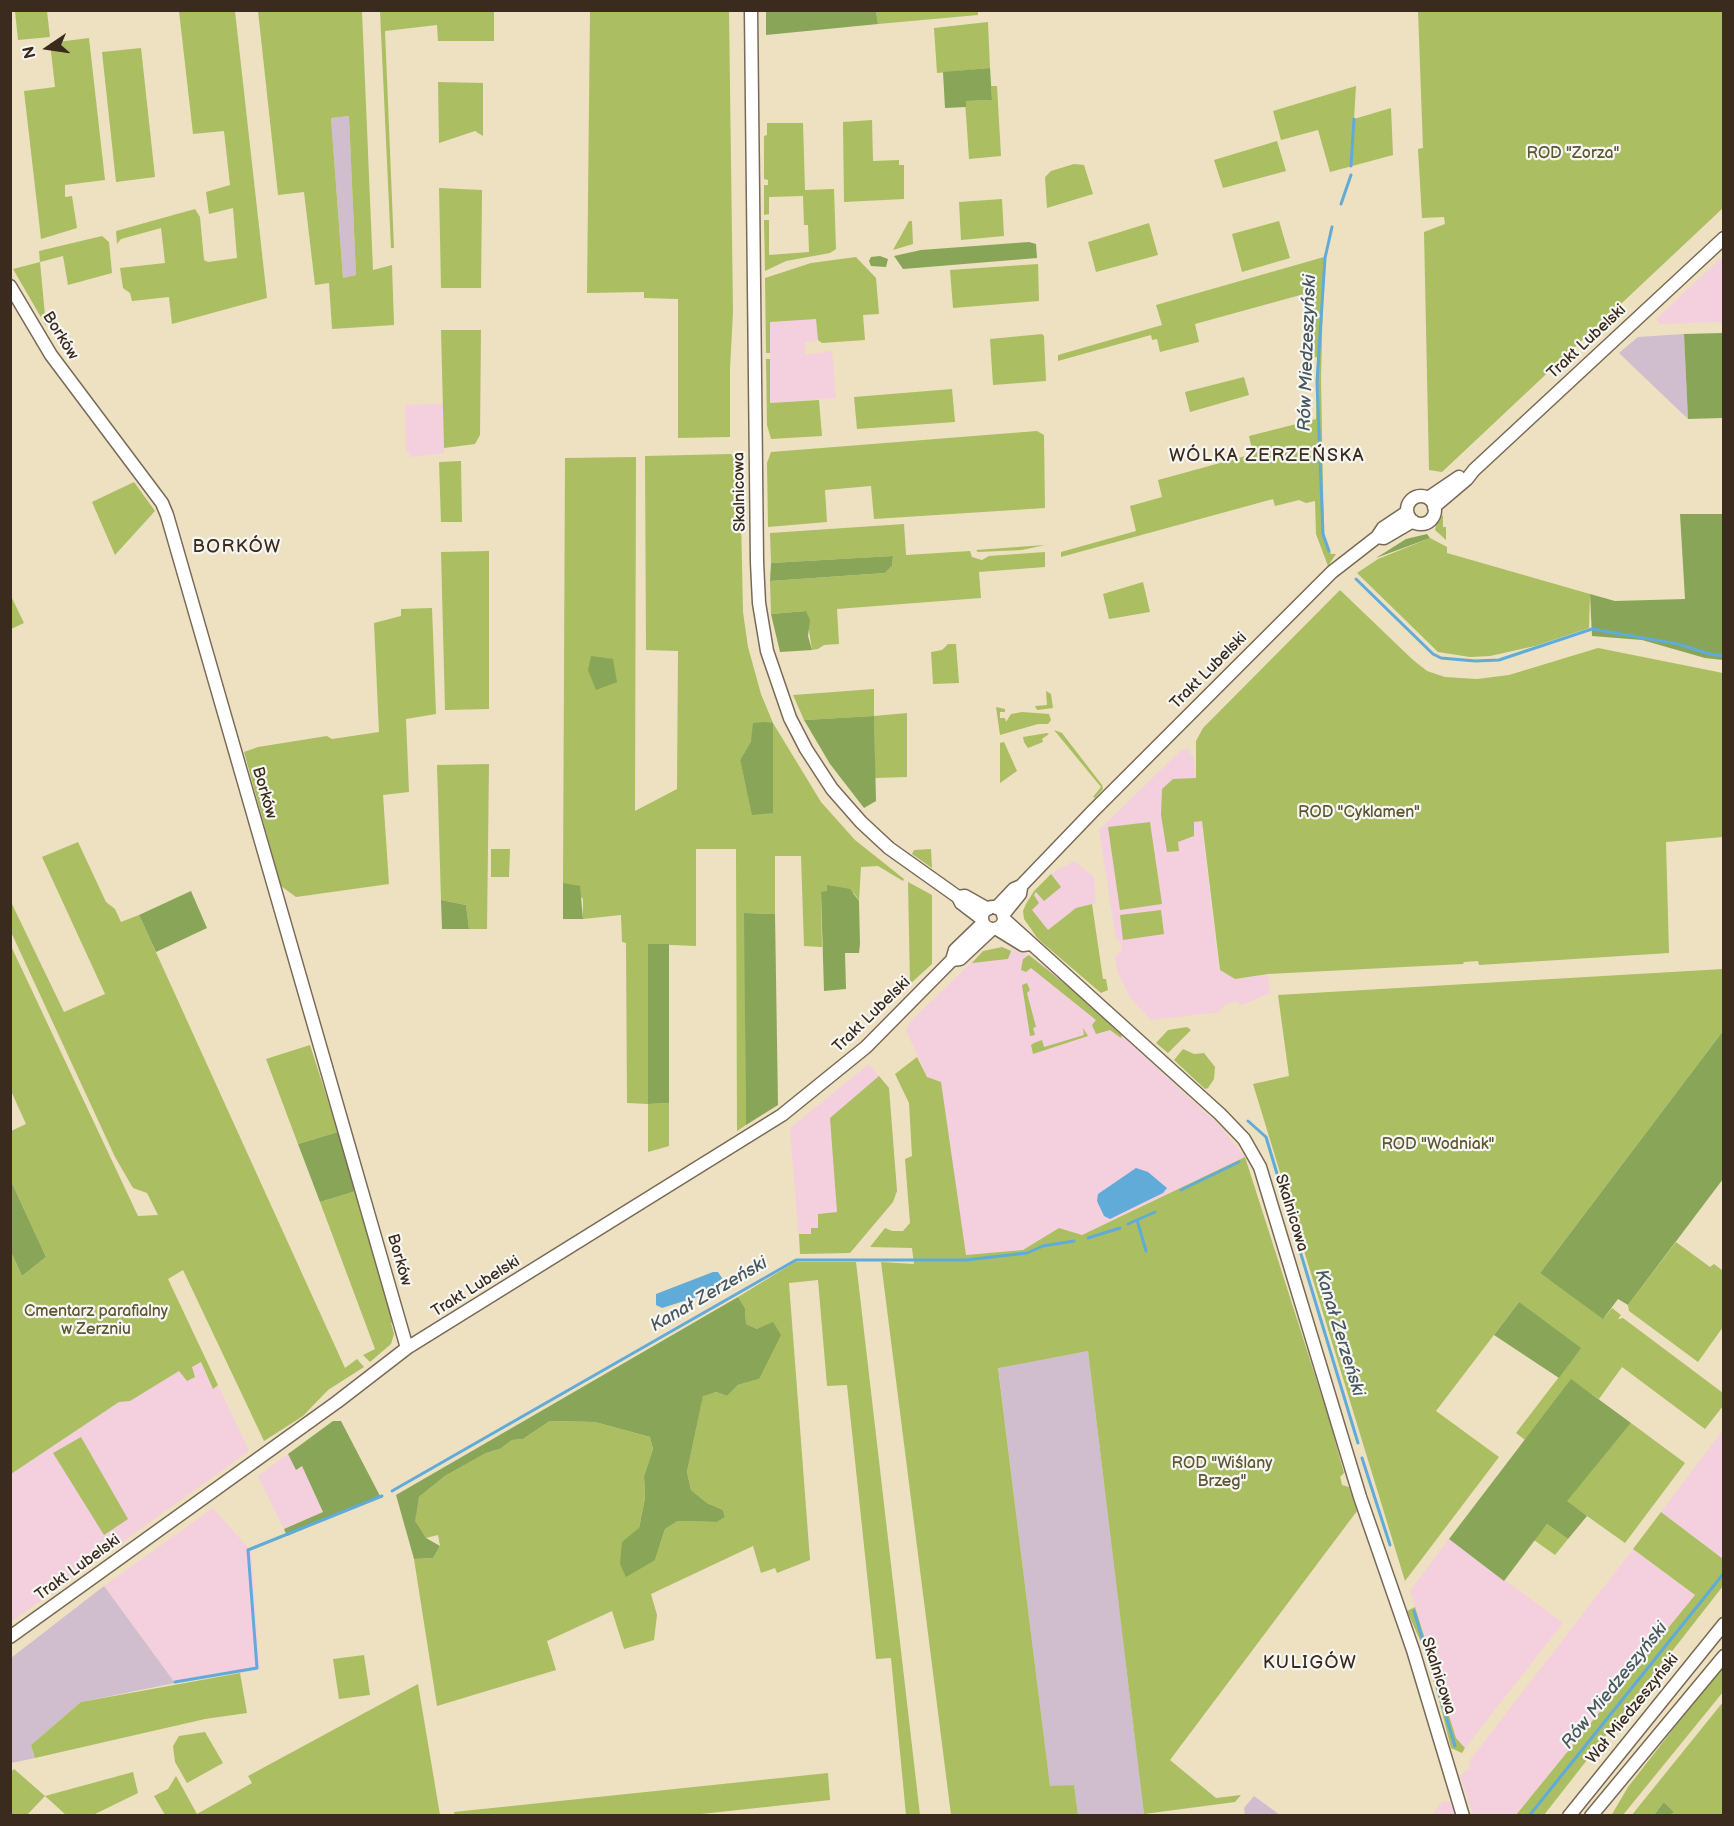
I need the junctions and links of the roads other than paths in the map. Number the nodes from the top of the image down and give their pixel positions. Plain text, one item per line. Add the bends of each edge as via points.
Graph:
1 (751, 10) edge
2 (1724, 238) edge
3 (10, 286) edge
4 (1431, 502) junction
5 (1410, 517) junction
6 (993, 919) junction
7 (406, 1348) junction
8 (1724, 1624) edge
9 (10, 1637) edge
10 (1724, 1656) edge
11 (1463, 1815) edge
12 (1569, 1815) edge
13 (1592, 1815) edge

1 - 6 street, Skalnicowa via 757,562 767,651 790,718 829,785 889,848 958,897 965,896
2 - 4 street, Trakt Lubelski via 1474,470
3 - 7 street, Borków via 51,355 167,515
4 - 5 street via 1421,496 1413,499
4 - 5 street via 1433,516 1429,521 1420,524
5 - 6 street, Trakt Lubelski via 1332,572 1093,811
6 - 7 street, Trakt Lubelski via 955,950 952,960 866,1047 782,1115
6 - 11 street, Skalnicowa via 1027,938 1029,944 1060,967 1220,1114 1244,1139 1260,1167 1360,1497 1420,1672
7 - 9 street, Trakt Lubelski
8 - 12 street, Wał Miedzeszyński
10 - 13 street

